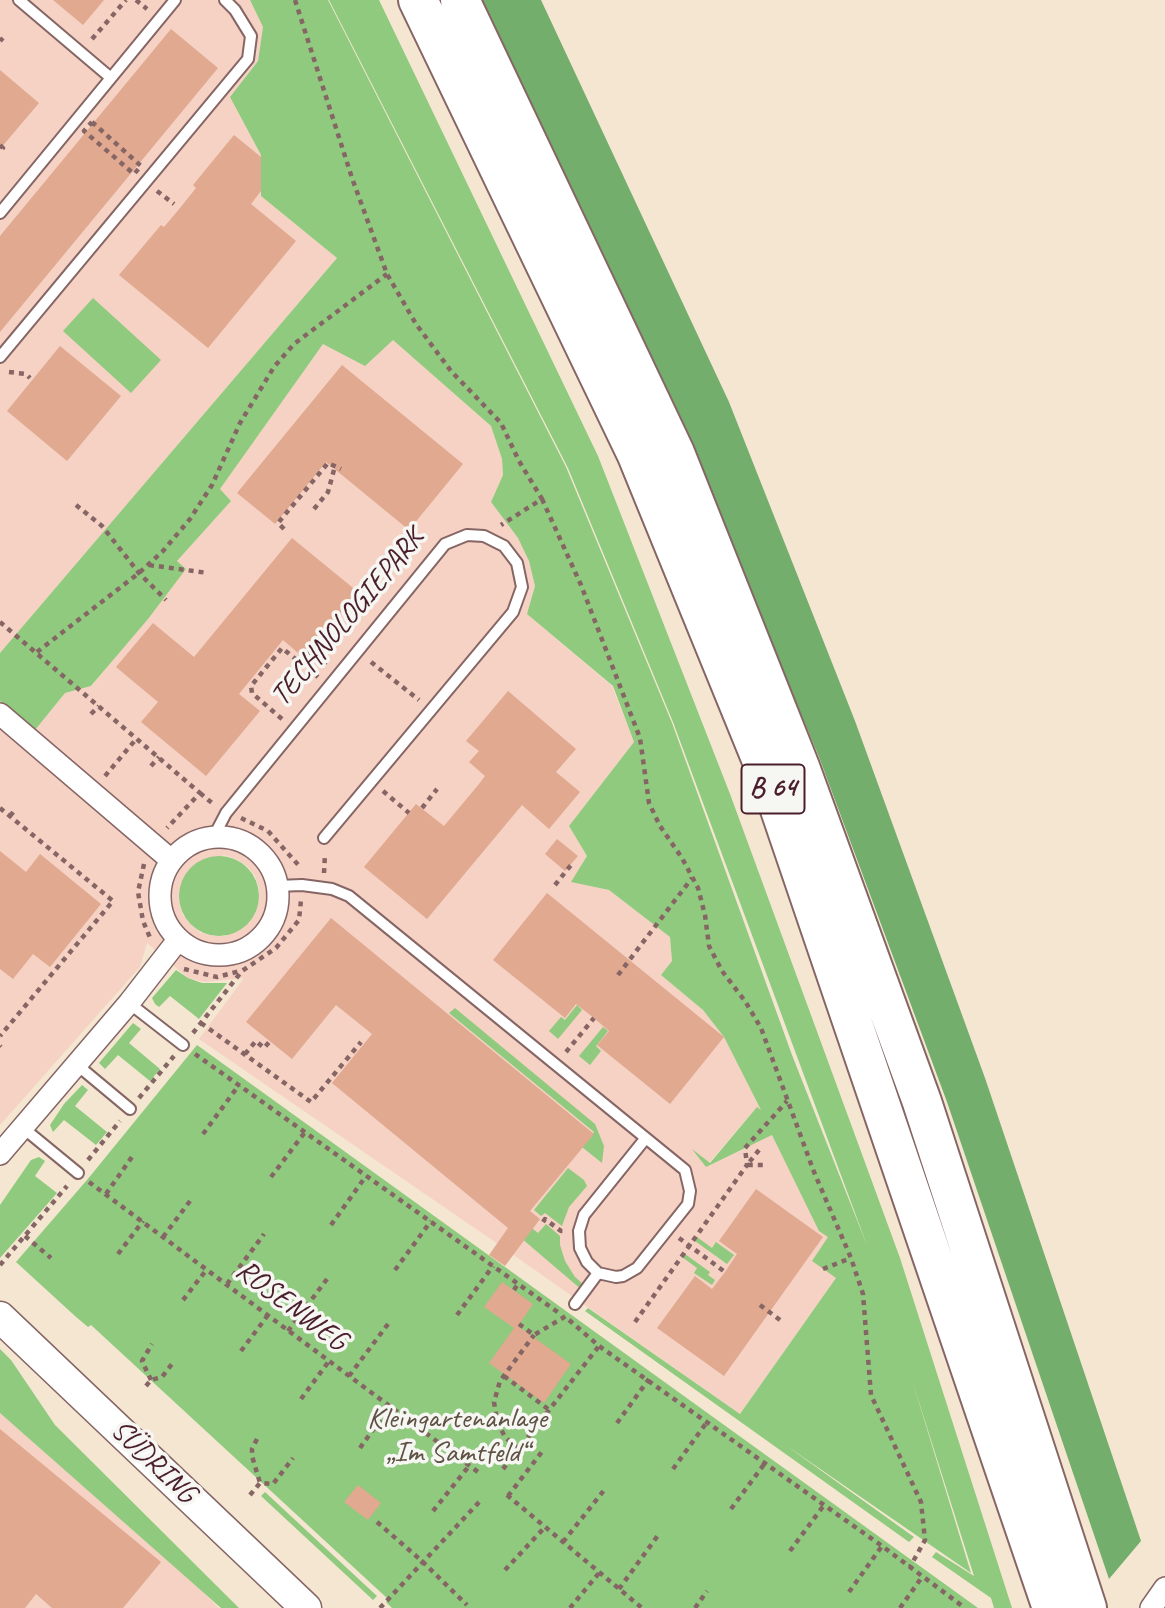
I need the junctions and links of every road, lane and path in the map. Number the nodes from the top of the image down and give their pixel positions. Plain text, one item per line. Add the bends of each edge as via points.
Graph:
1 (19, 0) edge
2 (126, 0) edge
3 (176, 0) edge
4 (225, 0) edge
5 (295, 0) edge
6 (418, 0) edge
7 (460, 0) edge
8 (81, 52) junction
9 (111, 78) junction
10 (94, 124) dead end
11 (87, 133) dead end
12 (0, 145) edge
13 (0, 151) edge
14 (139, 163) dead end
15 (131, 172) dead end
16 (0, 213) edge
17 (387, 274) junction
18 (0, 357) edge
19 (0, 365) edge
20 (20, 368) dead end
21 (335, 466) junction
22 (341, 469) dead end
23 (542, 499) junction
24 (76, 505) dead end
25 (314, 509) dead end
26 (285, 529) dead end
27 (484, 536) junction
28 (148, 565) junction
29 (139, 573) junction
30 (208, 573) dead end
31 (166, 600) dead end
32 (357, 650) junction
33 (37, 652) dead end
34 (322, 662) dead end
35 (301, 663) junction
36 (328, 686) junction
37 (99, 706) dead end
38 (432, 710) junction
39 (0, 714) edge
40 (91, 715) dead end
41 (294, 728) junction
42 (137, 738) dead end
43 (159, 757) dead end
44 (151, 766) dead end
45 (105, 776) dead end
46 (372, 782) junction
47 (437, 789) dead end
48 (200, 793) dead end
49 (0, 807) edge
50 (422, 808) dead end
51 (15, 810) dead end
52 (226, 813) junction
53 (409, 813) dead end
54 (10, 816) junction
55 (214, 836) junction
56 (324, 838) dead end
57 (325, 855) dead end
58 (171, 860) junction
59 (571, 865) dead end
60 (325, 869) dead end
61 (692, 878) junction
62 (302, 885) junction
63 (555, 885) dead end
64 (277, 886) junction
65 (178, 940) junction
66 (618, 975) dead end
67 (129, 1003) junction
68 (594, 1018) dead end
69 (201, 1023) junction
70 (0, 1036) edge
71 (270, 1041) dead end
72 (361, 1042) dead end
73 (183, 1045) junction
74 (244, 1054) junction
75 (557, 1063) junction
76 (76, 1064) junction
77 (239, 1085) junction
78 (787, 1101) junction
79 (130, 1109) junction
80 (22, 1127) junction
81 (305, 1132) junction
82 (203, 1134) dead end
83 (645, 1139) junction
84 (760, 1150) dead end
85 (0, 1154) edge
86 (134, 1154) dead end
87 (747, 1165) junction
88 (767, 1165) dead end
89 (78, 1172) junction
90 (366, 1176) junction
91 (271, 1177) dead end
92 (106, 1194) junction
93 (193, 1197) dead end
94 (143, 1221) junction
95 (431, 1221) junction
96 (543, 1222) dead end
97 (331, 1225) dead end
98 (667, 1230) junction
99 (561, 1231) dead end
100 (264, 1234) dead end
101 (25, 1236) junction
102 (163, 1237) junction
103 (689, 1245) junction
104 (118, 1254) dead end
105 (51, 1258) dead end
106 (851, 1258) junction
107 (0, 1265) edge
108 (493, 1266) junction
109 (207, 1269) junction
110 (823, 1269) dead end
111 (395, 1270) dead end
112 (725, 1272) dead end
113 (598, 1273) junction
114 (327, 1279) dead end
115 (227, 1284) junction
116 (518, 1284) junction
117 (514, 1290) dead end
118 (183, 1300) dead end
119 (575, 1304) dead end
120 (760, 1305) dead end
121 (268, 1315) junction
122 (457, 1315) dead end
123 (0, 1317) edge
124 (565, 1317) junction
125 (635, 1322) dead end
126 (784, 1322) dead end
127 (388, 1324) dead end
128 (519, 1324) dead end
129 (288, 1331) junction
130 (534, 1335) junction
131 (152, 1344) dead end
132 (599, 1346) junction
133 (241, 1351) dead end
134 (329, 1361) junction
135 (172, 1364) dead end
136 (349, 1376) junction
137 (504, 1376) junction
138 (649, 1379) junction
139 (151, 1380) junction
140 (146, 1386) dead end
141 (301, 1399) dead end
142 (390, 1406) junction
143 (548, 1409) junction
144 (707, 1422) junction
145 (617, 1423) dead end
146 (257, 1439) dead end
147 (360, 1448) dead end
148 (518, 1449) junction
149 (544, 1449) dead end
150 (293, 1458) dead end
151 (765, 1463) junction
152 (470, 1466) junction
153 (503, 1469) dead end
154 (673, 1469) dead end
155 (478, 1472) dead end
156 (260, 1483) junction
157 (605, 1489) dead end
158 (250, 1495) dead end
159 (482, 1499) dead end
160 (824, 1505) junction
161 (731, 1509) dead end
162 (433, 1511) dead end
163 (377, 1522) dead end
164 (545, 1527) junction
165 (660, 1534) dead end
166 (563, 1542) junction
167 (883, 1546) junction
168 (790, 1551) dead end
169 (423, 1562) junction
170 (909, 1567) junction
171 (505, 1570) dead end
172 (599, 1573) junction
173 (922, 1577) junction
174 (619, 1589) junction
175 (707, 1591) dead end
176 (849, 1592) dead end
177 (467, 1605) dead end
178 (963, 1607) edge
179 (306, 1608) edge
180 (380, 1608) edge
181 (570, 1608) edge
182 (642, 1608) edge
183 (695, 1608) edge
184 (900, 1608) edge
185 (1052, 1608) edge
186 (1087, 1608) edge

1 - 8 lane
2 - 8 path
3 - 9 lane
4 - 18 lane via 251,36 248,59
5 - 17 path
6 - 185 highway, B 64 via 637,455 771,783
7 - 186 highway, B 64 via 675,453 800,767 922,1102
8 - 9 lane
9 - 16 lane
10 - 14 path
11 - 15 path
12 - 13 path
17 - 23 path via 416,324 501,423
17 - 28 path via 294,344 240,423 212,485 190,519
19 - 20 path via 8,372 28,376
21 - 22 path
21 - 25 path via 328,492
21 - 26 path via 328,463 278,523
23 - 27 path
23 - 61 path via 640,738 649,803
24 - 29 path via 102,526
27 - 32 lane, TECHNOLOGIEPARK via 467,535 445,544
27 - 38 lane via 504,546 517,563 522,587 513,612
28 - 29 path
28 - 30 path
29 - 31 path
29 - 33 path
32 - 36 lane, TECHNOLOGIEPARK
32 - 38 path
34 - 35 path via 310,652
35 - 36 path
35 - 41 path via 282,648 251,686 252,693
36 - 41 lane, TECHNOLOGIEPARK
37 - 40 path
38 - 46 lane
39 - 58 street
41 - 52 lane, TECHNOLOGIEPARK
42 - 45 path
43 - 44 path
46 - 53 path
46 - 56 lane
47 - 50 path
48 - 52 path
49 - 54 path
51 - 54 path
52 - 55 lane, TECHNOLOGIEPARK
52 - 62 path via 268,831 302,869
54 - 70 path via 66,857 113,901
55 - 58 street via 185,846
55 - 64 street via 230,837 257,851 268,862
57 - 60 path
58 - 65 street via 159,899 162,914
59 - 63 path
61 - 66 path
61 - 78 path via 705,915 709,946 761,1028
62 - 64 lane
62 - 69 path via 299,920 276,948 242,971
62 - 75 lane via 349,896
64 - 65 street via 272,922 251,946 222,956 191,949
65 - 67 street
67 - 73 lane
67 - 76 street
68 - 75 path
69 - 73 path
69 - 74 path
71 - 74 path via 264,1048 256,1041
72 - 74 path via 311,1102
73 - 77 path
73 - 79 path
75 - 83 lane
76 - 79 lane
76 - 80 street
77 - 81 path
77 - 82 path
78 - 87 path via 745,1148
78 - 106 path
79 - 89 path
80 - 85 street
80 - 89 lane
81 - 90 path
81 - 91 path
83 - 98 lane via 685,1170 688,1180 688,1204
83 - 113 lane via 584,1215 580,1248
84 - 87 path
86 - 92 path
87 - 88 path
87 - 103 path
89 - 92 path, ROSENWEG
89 - 101 path
90 - 95 path
90 - 97 path
92 - 94 path, ROSENWEG
93 - 102 path
94 - 102 path, ROSENWEG
94 - 104 path
95 - 108 path
95 - 111 path
96 - 99 path via 545,1219
98 - 103 path
98 - 113 lane via 637,1268 616,1277
100 - 115 path
101 - 105 path
101 - 107 path
102 - 109 path, ROSENWEG
103 - 112 path
103 - 125 path
106 - 110 path
106 - 170 path via 863,1294 871,1395 921,1502 925,1540
108 - 116 path
108 - 122 path
109 - 115 path, ROSENWEG
109 - 118 path
113 - 119 lane
114 - 129 path
115 - 121 path, ROSENWEG
116 - 117 path
116 - 124 path
120 - 126 path
121 - 129 path, ROSENWEG
121 - 133 path
123 - 179 main road, SÜDRING
124 - 130 path
124 - 132 path
127 - 136 path
128 - 130 path
129 - 134 path, ROSENWEG
130 - 137 path
131 - 139 path via 142,1361
132 - 138 path
132 - 143 path
134 - 136 path, ROSENWEG
134 - 141 path
135 - 139 path via 162,1377
136 - 142 path, ROSENWEG
137 - 143 path
137 - 148 path via 494,1402 497,1421
138 - 144 path
138 - 145 path
139 - 140 path
142 - 147 path
142 - 152 path, ROSENWEG
143 - 148 path
144 - 151 path
144 - 154 path
146 - 156 path via 252,1456
148 - 153 path
149 - 164 path via 508,1496
150 - 156 path via 272,1484
151 - 160 path
151 - 161 path
152 - 155 path, ROSENWEG
152 - 162 path
156 - 158 path
157 - 166 path
159 - 169 path
160 - 167 path
160 - 168 path
163 - 169 path
164 - 166 path
164 - 171 path
165 - 174 path
166 - 172 path
167 - 170 path
167 - 176 path
169 - 177 path
169 - 180 path
170 - 173 path
172 - 174 path
172 - 181 path
173 - 178 path
173 - 184 path
174 - 182 path
175 - 183 path

